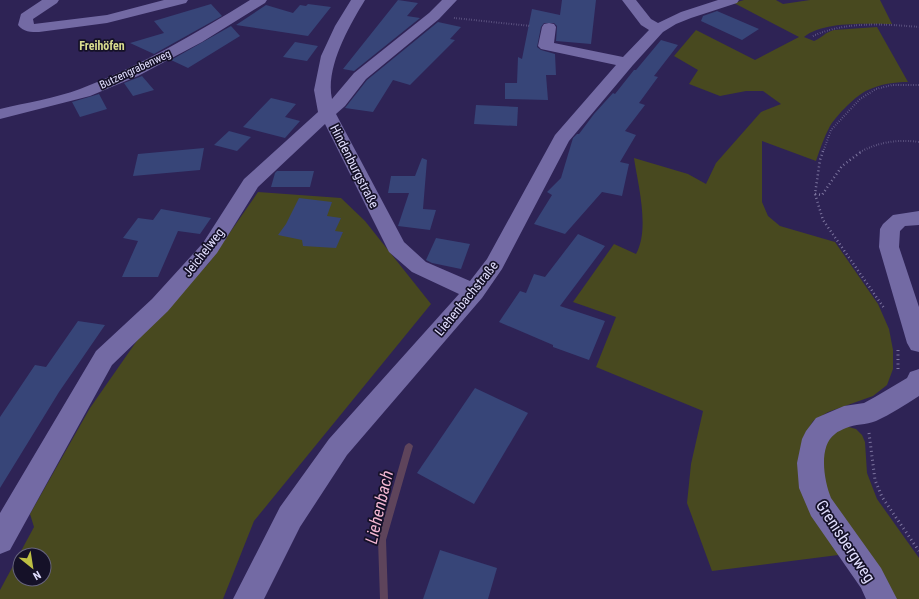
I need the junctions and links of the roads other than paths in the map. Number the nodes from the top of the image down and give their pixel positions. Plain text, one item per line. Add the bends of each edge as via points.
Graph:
1 (52, 0) edge
2 (181, 0) edge
3 (260, 0) edge
4 (358, 0) edge
5 (450, 0) edge
6 (630, 0) edge
7 (732, 0) edge
8 (549, 27) road end
9 (658, 29) junction
10 (627, 62) junction
11 (327, 112) junction
12 (0, 114) edge
13 (919, 218) edge
14 (474, 292) junction
15 (919, 343) edge
16 (910, 388) edge
17 (0, 540) edge
18 (248, 599) edge
19 (882, 599) edge

1 - 2 street via 26,18 25,26 39,28 107,19
3 - 12 street, Butzengrabenweg via 196,39 132,73 84,93
4 - 11 street, Hindenburgstraße via 342,26 329,56 322,90
5 - 11 street, Jeichelweg via 360,76 339,102
6 - 9 street via 646,22
7 - 9 street via 686,15
8 - 10 street via 546,46
9 - 10 street, Liehenbachstraße
10 - 14 street, Liehenbachstraße via 561,140 495,264
11 - 14 street, Hindenburgstraße via 396,247 419,267
11 - 17 street, Jeichelweg via 251,183 210,248 160,305 104,358
13 - 15 street via 900,220 890,229 889,246
14 - 18 street, Liehenbachstraße via 338,447 290,517
16 - 19 street, Grenisbergweg via 867,412 844,417 825,426 815,439 810,463 813,488 821,507 871,578

